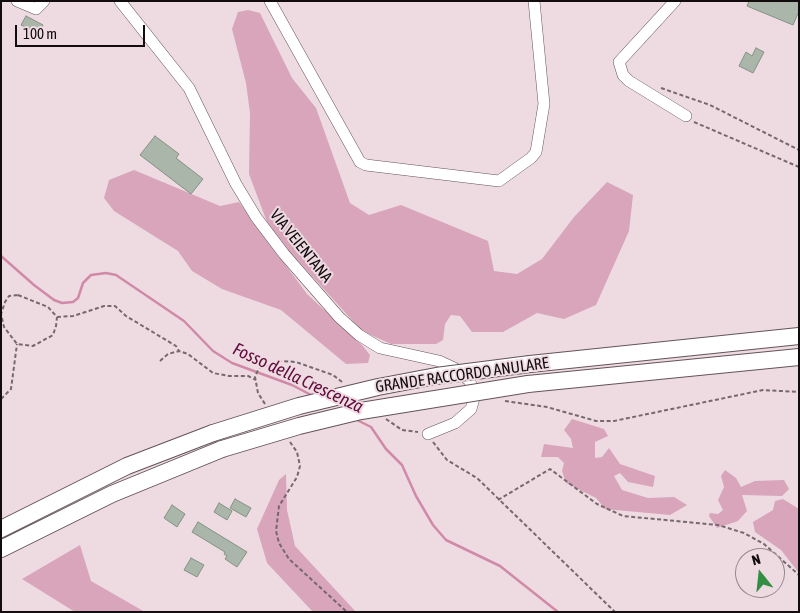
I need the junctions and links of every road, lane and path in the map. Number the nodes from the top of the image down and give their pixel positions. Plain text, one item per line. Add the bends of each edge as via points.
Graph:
1 (17, 1) edge
2 (44, 1) edge
3 (120, 1) edge
4 (270, 1) edge
5 (534, 1) edge
6 (675, 1) edge
7 (658, 87) dead end
8 (686, 116) joint
9 (799, 150) edge
10 (799, 167) edge
11 (1, 299) edge
12 (5, 302) junction
13 (56, 317) junction
14 (799, 336) edge
15 (17, 344) junction
16 (179, 351) junction
17 (799, 357) edge
18 (160, 361) dead end
19 (260, 368) dead end
20 (256, 378) junction
21 (799, 392) edge
22 (1, 399) edge
23 (497, 402) dead end
24 (268, 408) dead end
25 (428, 434) joint
26 (287, 437) dead end
27 (498, 500) junction
28 (1, 529) edge
29 (1, 549) edge
30 (799, 575) edge
31 (347, 612) edge
32 (615, 612) edge

1 - 2 street via 36,9
3 - 25 street, VIA VEIENTANA via 188,88 238,189 256,217 339,317 375,345 439,361 470,381 474,398 468,412 455,423
4 - 5 street via 360,162 499,181 536,152 544,104
6 - 8 street via 619,62 623,75 629,81
7 - 9 path via 710,105
8 - 10 path
11 - 12 path
12 - 13 path via 9,296 18,295 48,307
12 - 15 path via 2,314 4,327
13 - 15 path via 53,335 33,346
13 - 16 path via 115,306
14 - 28 highway, GRANDE RACCORDO ANULARE, bridge via 530,364 368,389 277,412 213,433 127,466
15 - 22 path via 11,389
16 - 18 path
16 - 20 path via 212,373
17 - 29 highway, GRANDE RACCORDO ANULARE, bridge via 528,384 362,410 222,449 112,494
19 - 20 path
20 - 24 path via 258,394
21 - 23 path via 764,390 614,421 596,421 547,407
25 - 27 path via 447,460 477,478
26 - 31 path via 297,452 300,466 297,477 280,502 276,531 280,543 289,559
27 - 30 path via 550,469 596,504 623,516 718,525 744,533 764,544
27 - 32 path

